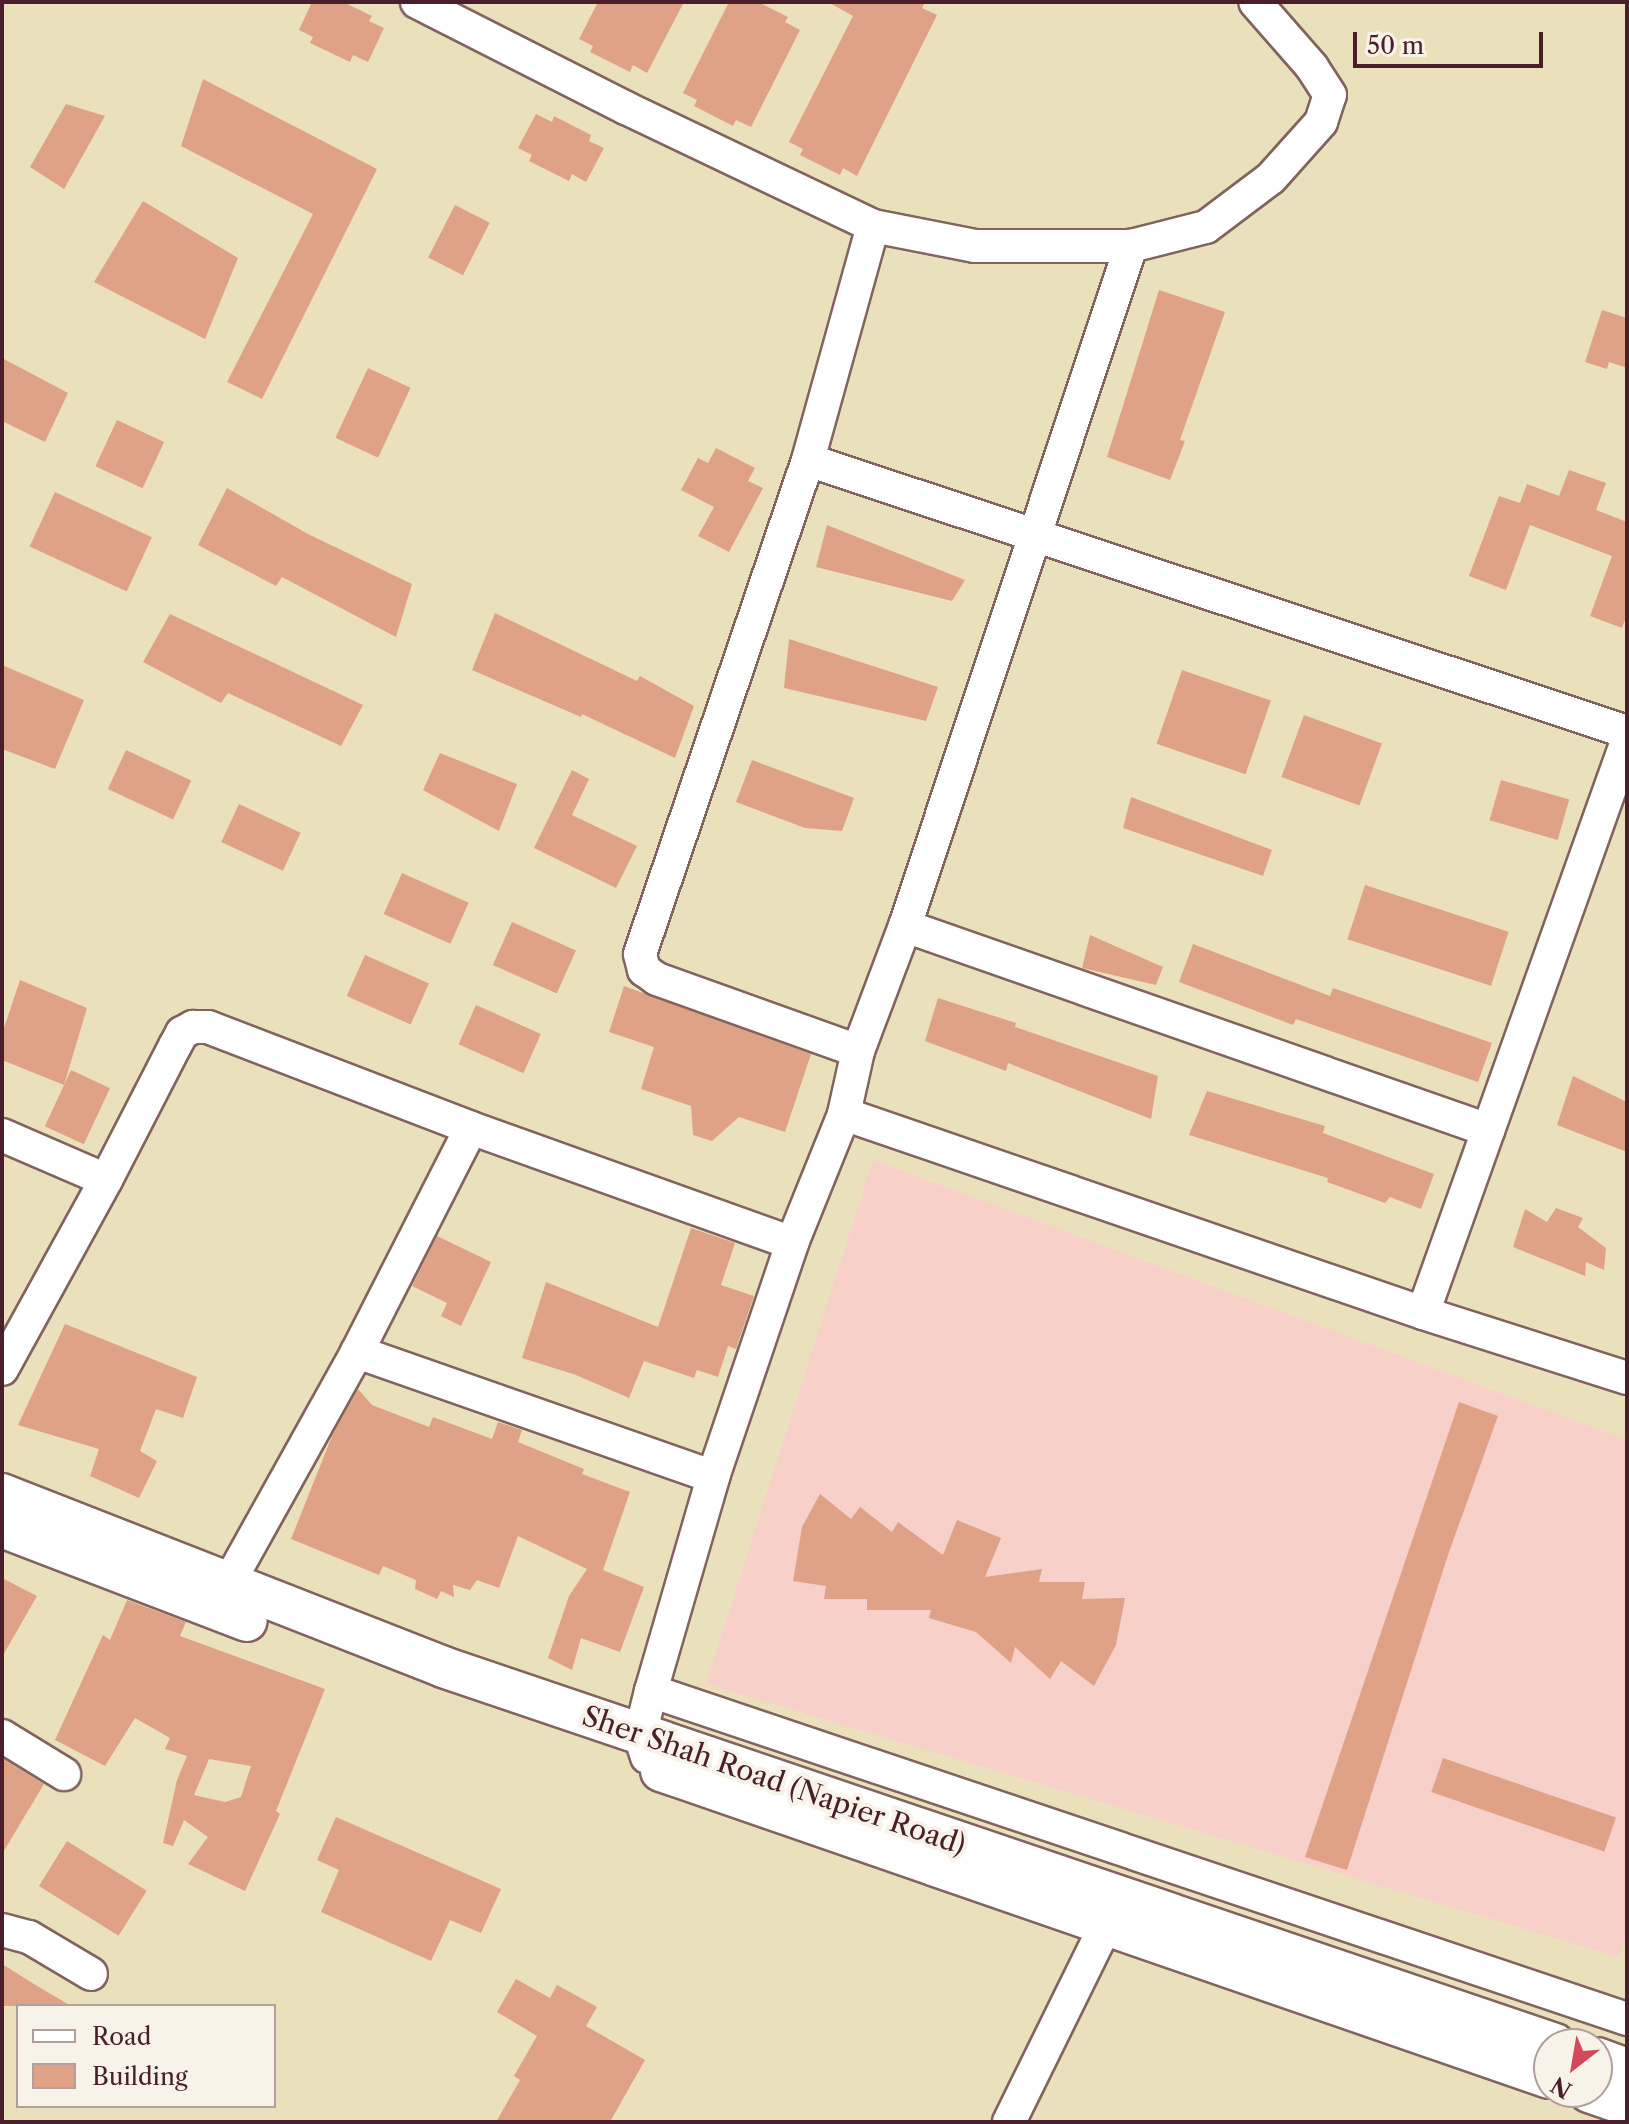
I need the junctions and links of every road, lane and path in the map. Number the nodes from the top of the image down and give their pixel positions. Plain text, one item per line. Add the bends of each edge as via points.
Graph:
1 (417, 2) edge
2 (1255, 2) edge
3 (873, 226) junction
4 (1131, 246) junction
5 (808, 460) junction
6 (1036, 538) junction
7 (1627, 732) edge
8 (1627, 741) edge
9 (905, 926) junction
10 (858, 1051) junction
11 (844, 1114) junction
12 (471, 1128) junction
13 (1488, 1130) junction
14 (2, 1135) edge
15 (106, 1180) junction
16 (792, 1243) junction
17 (1423, 1313) junction
18 (357, 1352) junction
19 (2, 1369) edge
20 (1627, 1378) edge
21 (713, 1477) junction
22 (2, 1494) edge
23 (2, 1527) edge
24 (228, 1584) junction
25 (651, 1691) junction
26 (2, 1736) edge
27 (646, 1751) junction
28 (64, 1774) dead end
29 (1120, 1846) junction
30 (1105, 1910) junction
31 (2, 1930) edge
32 (91, 1974) dead end
33 (1556, 1994) junction
34 (1627, 2019) edge
35 (1549, 2028) edge
36 (1533, 2037) edge
37 (1533, 2072) edge
38 (1009, 2122) edge

1 - 3 street
2 - 4 street via 1330,95 1321,122 1271,178 1206,227
3 - 4 street via 975,246
3 - 5 street
4 - 6 street
5 - 6 street
5 - 10 street via 640,954 644,970 657,979
6 - 7 street
6 - 9 street
8 - 13 street
9 - 10 street
9 - 13 street
10 - 11 street
11 - 16 street
11 - 17 street
12 - 15 street via 208,1027 193,1027 182,1033
12 - 16 street
12 - 18 street
13 - 17 street
14 - 15 street
15 - 19 street
16 - 21 street
17 - 20 street
18 - 21 street
18 - 24 street
21 - 25 street
22 - 24 main road, Sher Shah Road (Napier Road)
23 - 27 main road, Sher Shah Road (Napier Road) via 365,1666
24 - 27 main road, Sher Shah Road (Napier Road)
25 - 27 street
25 - 29 street
26 - 28 street
27 - 30 main road, Sher Shah Road (Napier Road)
29 - 30 street
29 - 33 street
30 - 36 main road, Sher Shah Road (Napier Road)
30 - 37 main road, Sher Shah Road (Napier Road)
30 - 38 street
31 - 32 street via 29,1937
33 - 34 street
33 - 35 street

